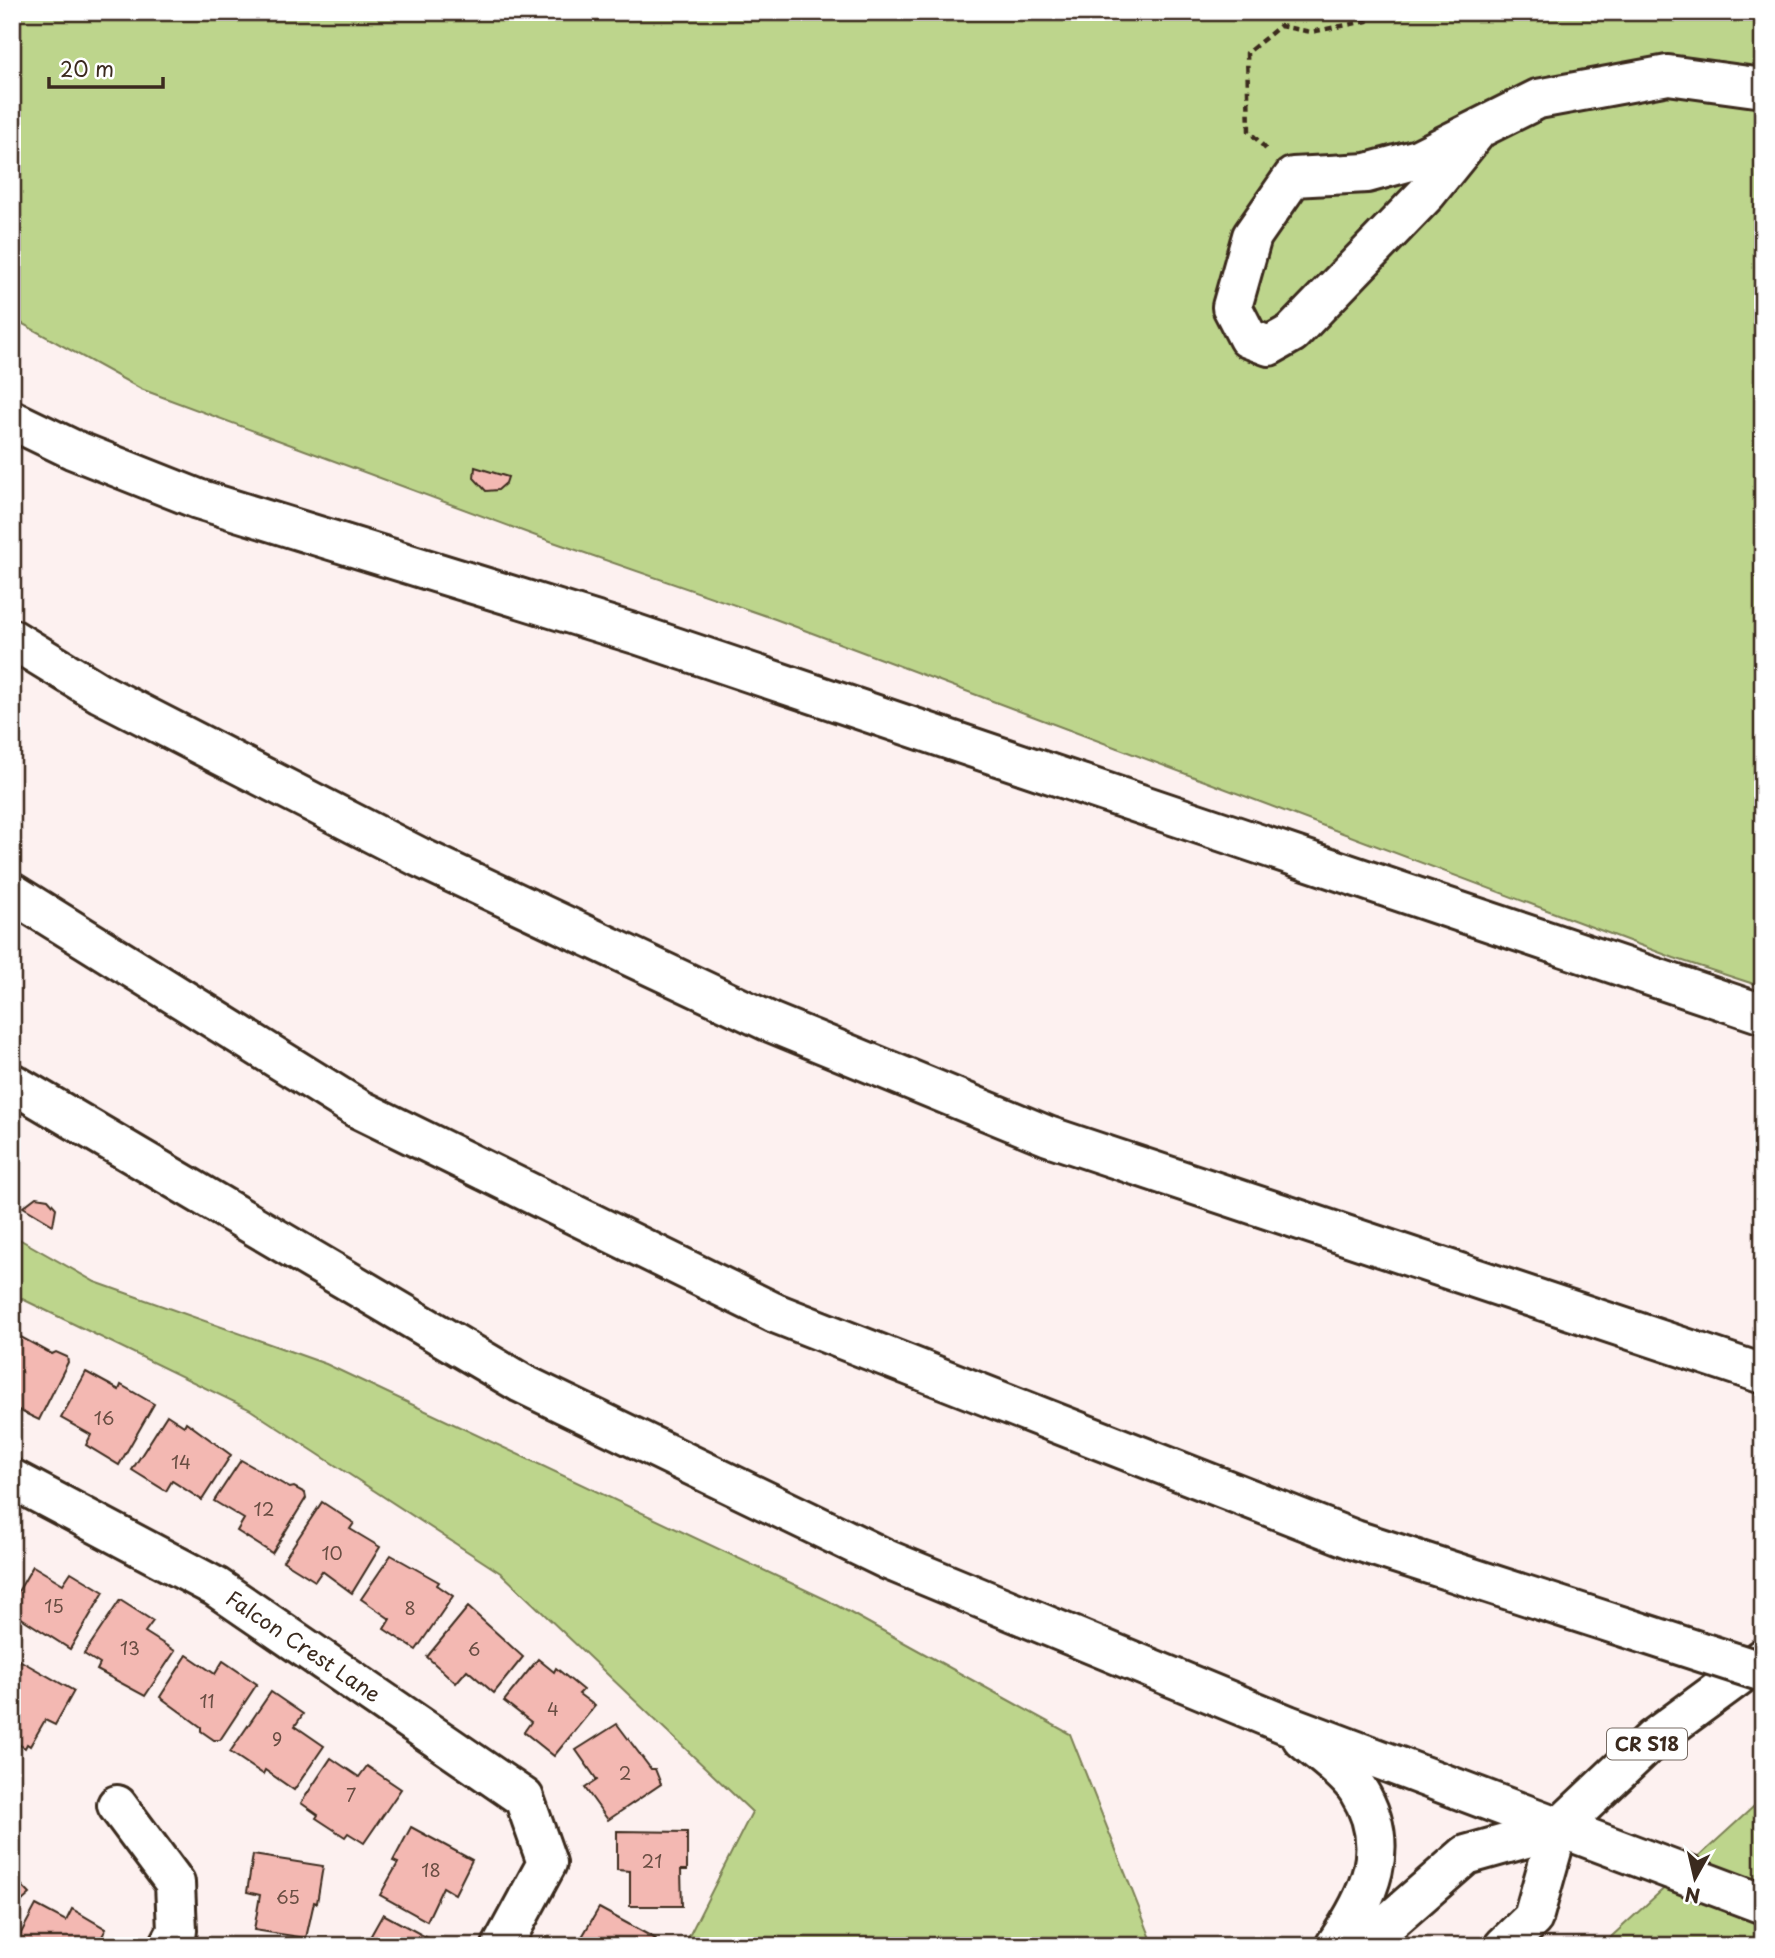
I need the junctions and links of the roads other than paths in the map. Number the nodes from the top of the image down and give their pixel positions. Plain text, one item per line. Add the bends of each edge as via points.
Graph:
1 (1763, 88) edge
2 (1477, 131) junction
3 (12, 420) edge
4 (12, 639) edge
5 (12, 893) edge
6 (1763, 1014) edge
7 (12, 1083) edge
8 (1763, 1374) edge
9 (12, 1479) edge
10 (1763, 1658) edge
11 (1763, 1672) edge
12 (1288, 1725) junction
13 (117, 1805) dead end
14 (1558, 1829) junction
15 (1763, 1904) edge
16 (169, 1946) edge
17 (502, 1946) edge
18 (1335, 1946) edge
19 (1362, 1946) edge
20 (1504, 1946) edge

1 - 2 main road via 1668,75 1538,99
2 - 2 main road via 1418,159 1367,173 1293,177 1252,236 1232,307 1248,338 1269,346 1293,333 1427,193
3 - 6 main road via 198,499 636,634
4 - 8 main road via 100,693 419,858 770,1022 1048,1136
5 - 11 main road, bridge via 357,1108 775,1313 1355,1541
7 - 12 main road via 521,1383 888,1560
9 - 17 main road, Falcon Crest Lane via 216,1587 524,1798 547,1863
10 - 14 main road, CR S18 via 1653,1739
12 - 14 main road
12 - 18 main road via 1357,1788 1376,1827 1371,1886
13 - 16 main road via 175,1883 177,1931
14 - 15 main road
14 - 19 main road, CR S18 via 1466,1855
14 - 20 main road via 1533,1918

